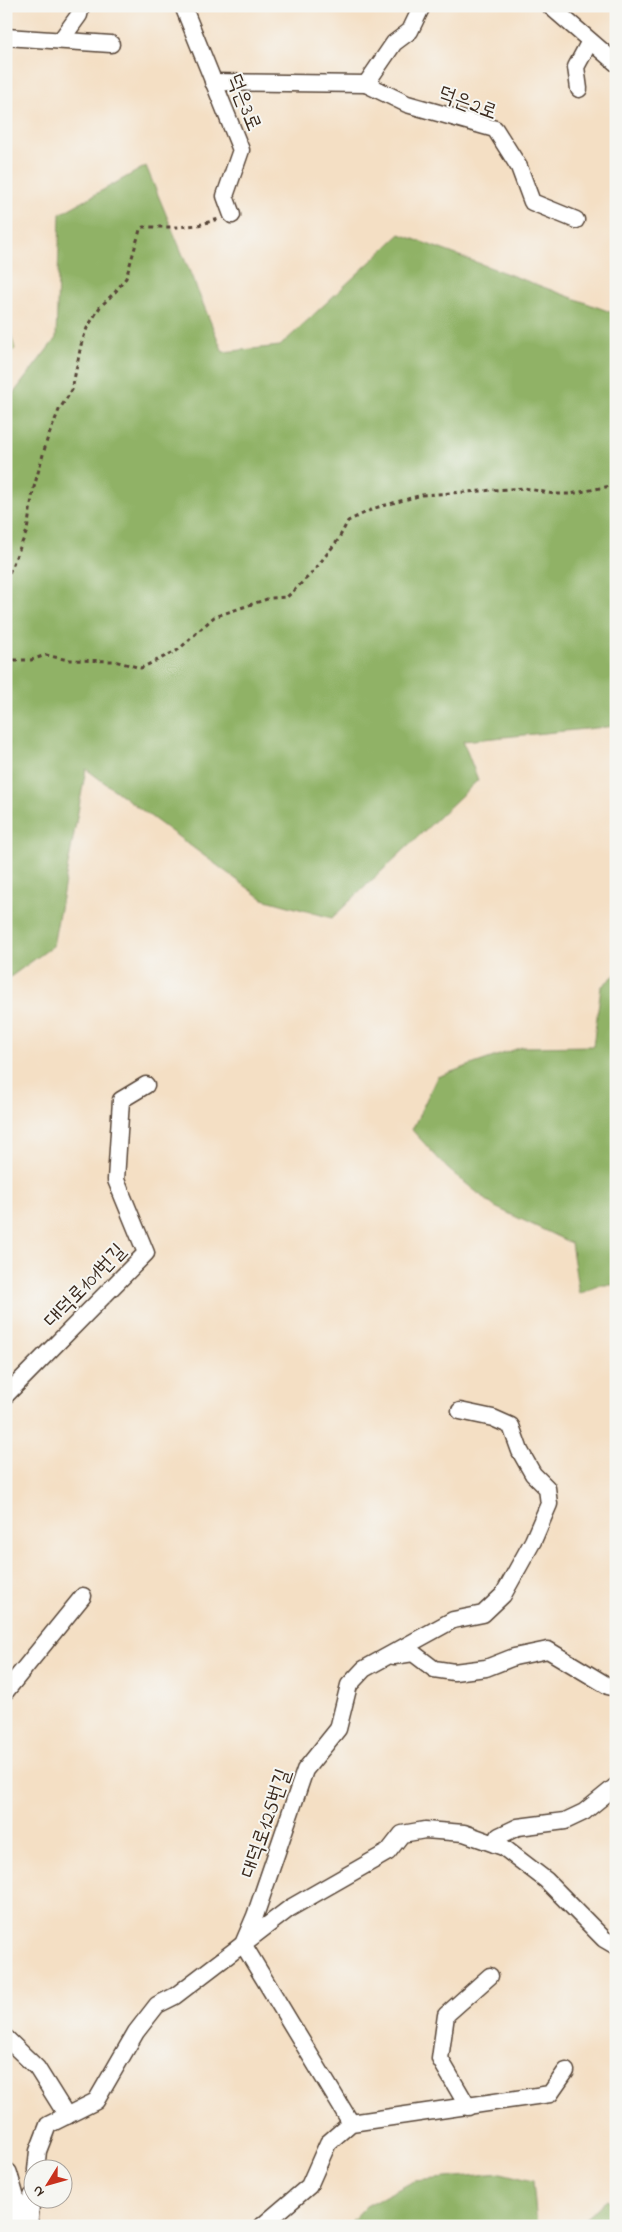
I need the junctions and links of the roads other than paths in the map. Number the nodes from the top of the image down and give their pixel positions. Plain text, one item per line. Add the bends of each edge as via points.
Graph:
1 (81, 6) edge
2 (183, 6) edge
3 (422, 6) edge
4 (550, 6) edge
5 (6, 37) edge
6 (61, 40) junction
7 (590, 41) junction
8 (111, 44) dead end
9 (616, 63) edge
10 (213, 82) junction
11 (366, 84) junction
12 (579, 89) dead end
13 (232, 215) road end
14 (576, 220) dead end
15 (146, 1085) dead end
16 (6, 1395) edge
17 (460, 1411) dead end
18 (83, 1596) dead end
19 (390, 1657) junction
20 (616, 1688) edge
21 (6, 1691) edge
22 (616, 1786) edge
23 (495, 1844) junction
24 (243, 1944) junction
25 (616, 1946) edge
26 (490, 1976) dead end
27 (6, 2038) edge
28 (566, 2071) dead end
29 (468, 2107) junction
30 (67, 2116) junction
31 (351, 2124) junction
32 (37, 2160) edge
33 (6, 2174) edge
34 (31, 2210) edge
35 (21, 2226) edge
36 (29, 2226) edge
37 (262, 2226) edge

1 - 6 street via 79,15
2 - 10 street, 덕은3로
3 - 11 street via 410,31 394,43
4 - 7 street
5 - 6 street
6 - 8 street
7 - 9 street
7 - 12 street via 576,67
10 - 11 street, 덕은2로
10 - 13 street, 덕은3로 via 241,150 225,196
11 - 14 street, 덕은2로 via 407,104 495,129 519,168 532,202
15 - 16 street, 대덕로101번길 via 121,1100 116,1180 146,1253
17 - 19 street, 대덕로125번길 via 493,1418 511,1426 520,1451 547,1488 549,1504 504,1596 483,1614 453,1620
18 - 21 street
19 - 20 street, 대덕로125번길 via 413,1653 434,1669 454,1672 486,1668 514,1657 548,1650
19 - 24 street, 대덕로125번길 via 364,1669 349,1684 338,1729 305,1770
22 - 23 street via 584,1812 564,1821 518,1827 499,1836
23 - 24 street, 대덕로125번길 via 464,1833 425,1830 402,1834 388,1852 290,1908
23 - 25 street, 대덕로125번길 via 546,1880 604,1939
24 - 30 street, 대덕로125번길 via 175,1996 157,2005 136,2032 96,2101
24 - 31 street
26 - 29 street via 446,2015 440,2059
27 - 30 street via 37,2068
28 - 29 street via 550,2094
29 - 31 street
30 - 32 street, 대덕로125번길 via 48,2125
31 - 37 street via 328,2144 309,2186
33 - 35 street
34 - 36 street

